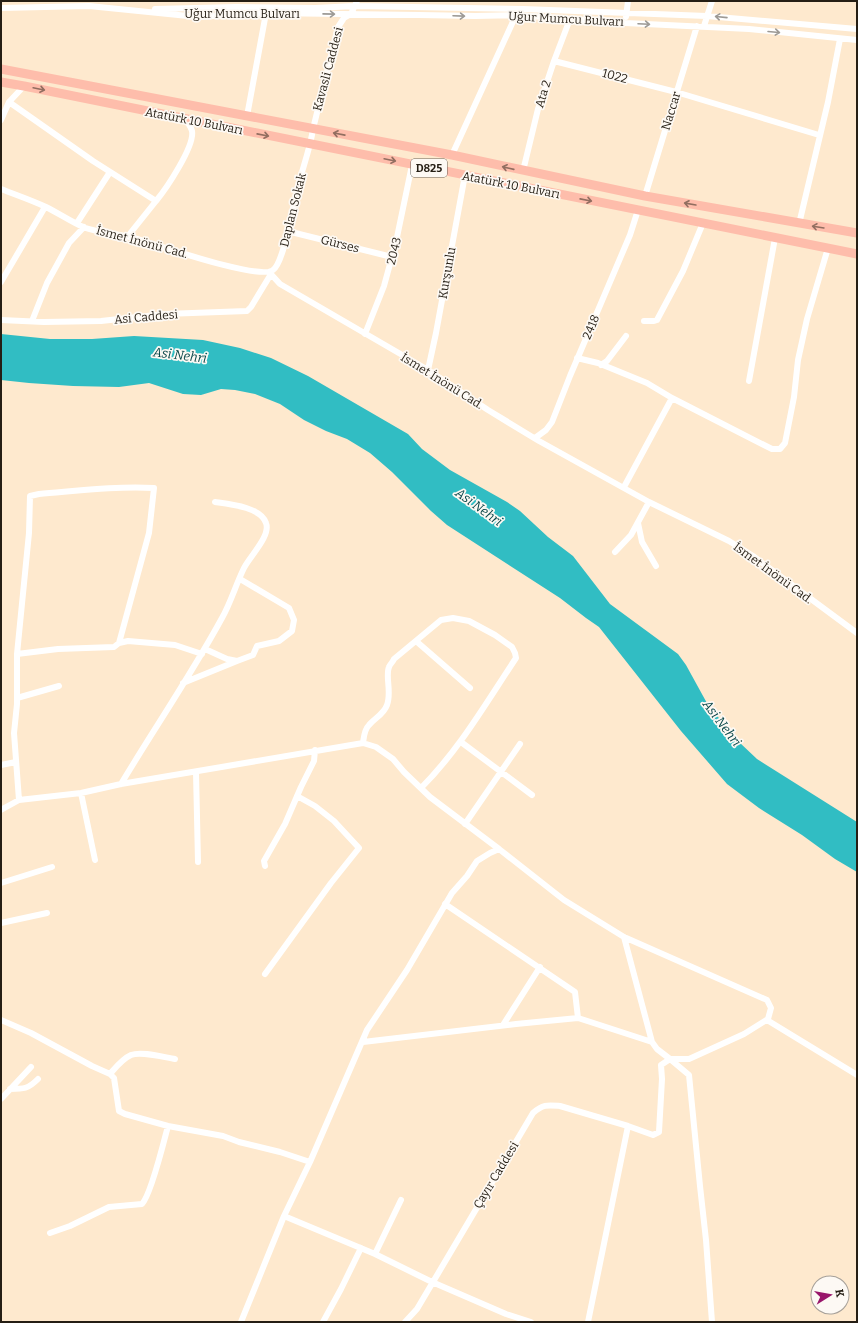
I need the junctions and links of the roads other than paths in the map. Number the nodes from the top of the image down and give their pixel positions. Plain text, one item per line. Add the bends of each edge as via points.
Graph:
1 (202, 1) edge
2 (486, 1) edge
3 (628, 1) edge
4 (712, 1) edge
5 (90, 4) edge
6 (356, 4) edge
7 (425, 4) edge
8 (1, 8) edge
9 (200, 8) junction
10 (481, 8) junction
11 (122, 10) junction
12 (266, 13) junction
13 (626, 13) junction
14 (351, 14) junction
15 (419, 15) junction
16 (516, 15) junction
17 (475, 16) junction
18 (707, 16) junction
19 (198, 17) junction
20 (570, 18) junction
21 (625, 23) junction
22 (700, 26) junction
23 (857, 29) edge
24 (840, 39) junction
25 (857, 40) edge
26 (554, 61) junction
27 (1, 69) edge
28 (1, 82) edge
29 (24, 86) junction
30 (676, 92) junction
31 (9, 102) junction
32 (247, 116) junction
33 (1, 120) edge
34 (186, 120) junction
35 (313, 129) junction
36 (819, 135) junction
37 (311, 144) junction
38 (452, 155) junction
39 (412, 165) junction
40 (523, 171) junction
41 (110, 172) junction
42 (465, 176) junction
43 (1, 189) edge
44 (645, 196) junction
45 (156, 201) junction
46 (45, 207) junction
47 (638, 210) junction
48 (77, 223) junction
49 (703, 223) junction
50 (799, 224) junction
51 (84, 227) junction
52 (287, 231) junction
53 (857, 233) edge
54 (128, 236) junction
55 (775, 238) junction
56 (828, 248) junction
57 (857, 254) edge
58 (392, 257) junction
59 (270, 273) junction
60 (1, 282) edge
61 (1, 320) edge
62 (32, 321) junction
63 (644, 321) dead end
64 (365, 334) junction
65 (626, 336) dead end
66 (577, 358) junction
67 (602, 365) junction
68 (428, 370) junction
69 (749, 381) dead end
70 (672, 398) junction
71 (535, 438) junction
72 (624, 487) junction
73 (215, 502) dead end
74 (649, 502) junction
75 (638, 522) junction
76 (615, 552) dead end
77 (656, 566) dead end
78 (240, 579) junction
79 (857, 633) edge
80 (416, 641) junction
81 (119, 643) junction
82 (203, 652) junction
83 (17, 654) junction
84 (237, 661) junction
85 (183, 684) junction
86 (59, 686) dead end
87 (470, 688) dead end
88 (17, 698) junction
89 (461, 742) junction
90 (363, 743) junction
91 (520, 744) dead end
92 (315, 750) junction
93 (16, 762) junction
94 (1, 765) edge
95 (196, 772) junction
96 (500, 772) junction
97 (121, 784) junction
98 (421, 788) junction
99 (81, 793) junction
100 (532, 795) dead end
101 (297, 796) junction
102 (19, 800) junction
103 (1, 810) edge
104 (464, 824) junction
105 (499, 849) junction
106 (95, 860) dead end
107 (198, 862) dead end
108 (265, 866) dead end
109 (52, 867) dead end
110 (1, 883) edge
111 (445, 904) junction
112 (47, 913) dead end
113 (1, 923) edge
114 (624, 937) junction
115 (540, 968) junction
116 (265, 974) dead end
117 (578, 1018) junction
118 (1, 1020) edge
119 (766, 1020) junction
120 (503, 1026) junction
121 (363, 1042) junction
122 (652, 1042) junction
123 (174, 1059) dead end
124 (670, 1059) junction
125 (31, 1067) dead end
126 (110, 1074) junction
127 (857, 1075) edge
128 (38, 1080) dead end
129 (10, 1089) junction
130 (1, 1099) edge
131 (168, 1126) junction
132 (628, 1126) junction
133 (310, 1162) junction
134 (401, 1200) dead end
135 (284, 1216) junction
136 (50, 1233) dead end
137 (361, 1248) junction
138 (375, 1254) junction
139 (432, 1282) junction
140 (240, 1322) edge
141 (323, 1322) edge
142 (405, 1322) edge
143 (531, 1322) edge
144 (588, 1322) edge
145 (712, 1322) edge

1 - 9 street
2 - 10 street
3 - 13 street
4 - 18 street, Naccar
5 - 8 street
5 - 11 street
6 - 7 street, Uğur Mumcu Bulvarı
6 - 9 street, Uğur Mumcu Bulvarı via 315,8
6 - 14 street, Kavasli Caddesi
7 - 10 street, Uğur Mumcu Bulvarı
7 - 15 street
9 - 11 street, Uğur Mumcu Bulvarı
9 - 19 street
10 - 13 street, Uğur Mumcu Bulvarı
10 - 17 street
11 - 19 street, Uğur Mumcu Bulvarı
12 -> 14 street, Uğur Mumcu Bulvarı
12 - 19 street, Uğur Mumcu Bulvarı
12 - 32 street
13 - 18 street, Uğur Mumcu Bulvarı
13 - 21 street
14 - 15 street, Uğur Mumcu Bulvarı
14 - 35 street, Kavasli Caddesi via 344,18 338,27
15 -> 17 street, Uğur Mumcu Bulvarı
16 - 17 street, Uğur Mumcu Bulvarı
16 - 20 street, Uğur Mumcu Bulvarı
16 - 38 street
18 - 22 street, Naccar
23 -> 18 street, Uğur Mumcu Bulvarı
20 - 21 street, Uğur Mumcu Bulvarı
20 - 26 street, Ata 2
21 -> 22 street, Uğur Mumcu Bulvarı
22 -> 24 street, Uğur Mumcu Bulvarı
22 - 30 street, Naccar
24 - 25 street, Uğur Mumcu Bulvarı
24 - 36 street
26 - 30 street, 1022
26 - 40 street, Ata 2 via 538,109
27 - 32 highway, Atatürk 10 Bulvarı / D825
28 - 29 highway, Atatürk 10 Bulvarı / D825
29 - 31 street
29 -> 34 highway, Atatürk 10 Bulvarı / D825
30 - 36 street, 1022
30 - 44 street, Naccar
31 - 33 street
31 - 41 street
32 - 35 highway, Atatürk 10 Bulvarı / D825
34 -> 37 highway, Atatürk 10 Bulvarı / D825
34 - 45 street via 192,132 188,148
35 - 37 street, Kavasli Caddesi
38 -> 35 highway, Atatürk 10 Bulvarı / D825
36 - 50 street
37 -> 39 highway, Atatürk 10 Bulvarı / D825
37 - 52 street, Daplan Sokak
40 -> 38 highway, Atatürk 10 Bulvarı / D825
39 - 42 highway, Atatürk 10 Bulvarı / D825
39 - 58 street, 2043
40 - 44 highway, Atatürk 10 Bulvarı / D825
41 - 45 street
41 - 48 street
42 -> 47 highway, Atatürk 10 Bulvarı / D825
42 - 68 street, Kurşunlu
43 - 46 street, İsmet İnönü Cad.
50 -> 44 highway, Atatürk 10 Bulvarı / D825
45 - 54 street
46 - 48 street, İsmet İnönü Cad.
46 - 60 street
47 - 49 highway, Atatürk 10 Bulvarı / D825
47 - 66 street, 2418 via 630,235
48 - 51 street, İsmet İnönü Cad.
49 - 55 highway, Atatürk 10 Bulvarı / D825
49 - 63 street via 657,320
53 -> 50 highway, Atatürk 10 Bulvarı / D825
51 - 54 street, İsmet İnönü Cad.
51 - 62 street via 69,243 47,283
52 - 58 street, Gürses
52 - 59 street, Daplan Sokak via 277,266
54 - 59 street, İsmet İnönü Cad. via 235,268
55 - 56 highway, Atatürk 10 Bulvarı / D825
55 - 69 street
56 - 57 highway, Atatürk 10 Bulvarı / D825
56 - 70 street via 807,320 785,443 780,449 772,449
58 - 64 street, 2043 via 384,286
59 - 62 street, Asi Caddesi via 247,312 165,314 101,321
59 - 64 street, İsmet İnönü Cad. via 280,284
61 - 62 street, Asi Caddesi
64 - 68 street, İsmet İnönü Cad.
65 - 67 street
66 - 67 street
66 - 71 street, 2418 via 552,422
67 - 70 street via 648,383
68 - 71 street, İsmet İnönü Cad.
70 - 72 street
71 - 72 street, İsmet İnönü Cad.
72 - 74 street, İsmet İnönü Cad.
73 - 78 street via 245,508 261,516 266,522 265,535
74 - 75 street
74 - 79 street, İsmet İnönü Cad. via 729,541 753,556
75 - 76 street via 631,535
75 - 77 street via 642,542
78 - 82 street via 224,616
78 - 84 street via 289,608 294,620 292,631 279,641 257,646 253,655
80 - 87 street
80 - 89 street via 441,620 459,618 495,635 516,653 516,658
80 - 90 street via 394,659 388,668 390,688 387,706 368,726
81 - 82 street via 128,641 175,645
81 - 83 street via 114,647 58,649
81 - 83 street via 149,533 154,488 100,488 30,496 29,533
82 - 84 street
82 - 85 street
83 - 88 street
84 - 85 street
85 - 97 street
86 - 88 street
88 - 93 street via 14,734
89 - 96 street
89 - 98 street
90 - 92 street
90 - 98 street via 376,748 393,760
91 - 96 street
92 - 95 street
92 - 101 street via 314,761
93 - 94 street
93 - 102 street
95 - 97 street
95 - 107 street
96 - 100 street
96 - 104 street
97 - 99 street
98 - 104 street
99 - 102 street
99 - 106 street
101 - 108 street via 264,861
101 - 116 street via 334,821 359,848
102 - 103 street
104 - 105 street
105 - 111 street via 477,861
105 - 114 street via 564,900
109 - 110 street
111 - 115 street
111 - 121 street via 407,970 367,1030
112 - 113 street
114 - 119 street via 767,1000 771,1010
114 - 122 street
115 - 117 street via 575,992
115 - 120 street
117 - 120 street
117 - 122 street
118 - 126 street
119 - 124 street via 744,1034 689,1059
119 - 127 street
120 - 121 street
121 - 133 street
122 - 124 street
123 - 126 street via 132,1055 124,1059
124 - 132 street via 661,1065 659,1132 653,1135
124 - 145 street via 689,1075
125 - 129 street
126 - 131 street via 114,1078 119,1111
128 - 129 street via 24,1089
129 - 130 street
131 - 133 street via 223,1136
131 - 136 street via 150,1188 142,1204 109,1206
132 - 139 street, Çayır Caddesi via 560,1106 540,1107 533,1113
132 - 144 street
133 - 135 street
134 - 138 street
135 - 137 street
135 - 140 street
137 - 138 street
137 - 141 street
138 - 139 street
139 - 142 street, Çayır Caddesi via 417,1309
139 - 143 street

